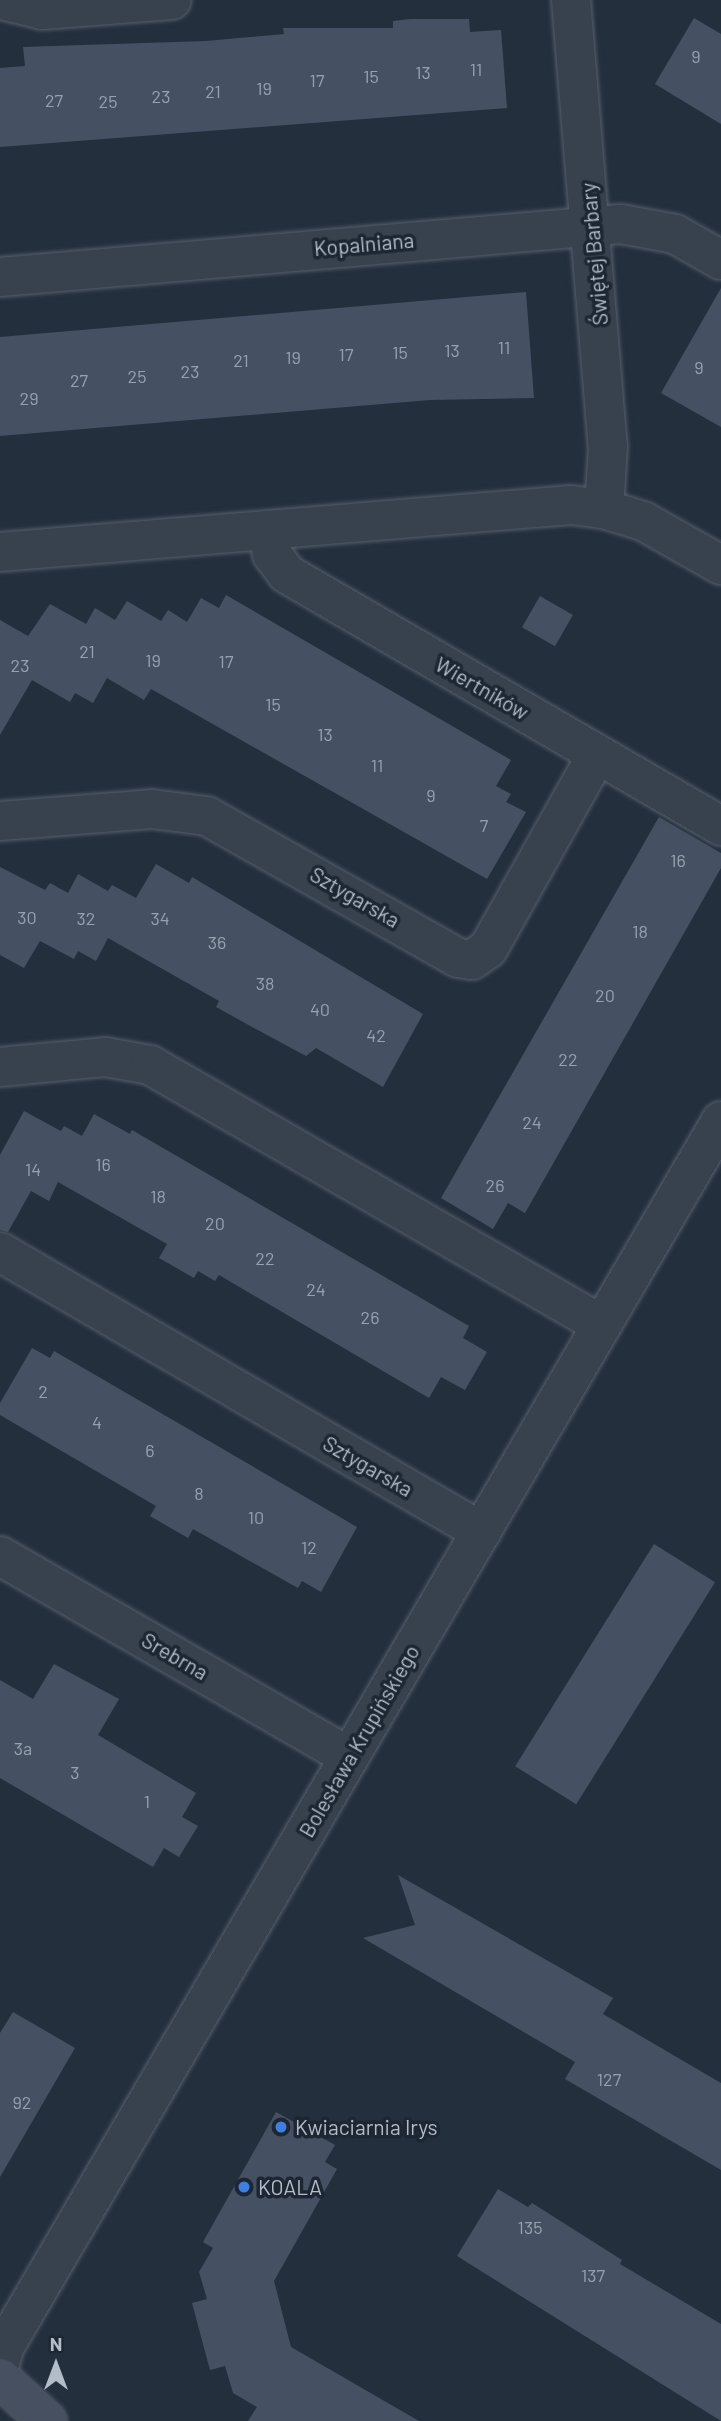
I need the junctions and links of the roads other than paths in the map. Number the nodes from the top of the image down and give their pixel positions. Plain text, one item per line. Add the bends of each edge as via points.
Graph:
1 (2, 0) edge
2 (172, 0) edge
3 (571, 0) edge
4 (592, 226) junction
5 (721, 260) edge
6 (0, 277) edge
7 (604, 509) junction
8 (267, 530) junction
9 (0, 552) edge
10 (721, 565) edge
11 (597, 755) junction
12 (0, 821) edge
13 (721, 826) edge
14 (0, 1067) edge
15 (721, 1121) edge
16 (0, 1252) edge
17 (602, 1325) junction
18 (482, 1532) junction
19 (0, 1556) edge
20 (349, 1756) junction
21 (0, 2362) edge
22 (0, 2378) edge
23 (47, 2421) edge

1 - 2 street via 42,10
3 - 4 street, Świętej Barbary
4 - 5 street, Kopalniana via 654,228
4 - 6 street, Kopalniana
4 - 7 street, Świętej Barbary via 608,446
7 - 8 street via 562,505
7 - 10 street via 643,521
8 - 9 street
8 - 11 street, Wiertników via 272,554 287,574
11 - 12 street, Sztygarska via 488,949 472,960 458,958 207,816 152,808
11 - 13 street, Wiertników
14 - 17 street via 104,1057 150,1065
15 - 17 street, Bolesława Krupińskiego
16 - 18 street, Sztygarska
17 - 18 street, Bolesława Krupińskiego
18 - 20 street, Bolesława Krupińskiego
19 - 20 street, Srebrna
20 - 21 street, Bolesława Krupińskiego via 5,2346
22 - 23 street

